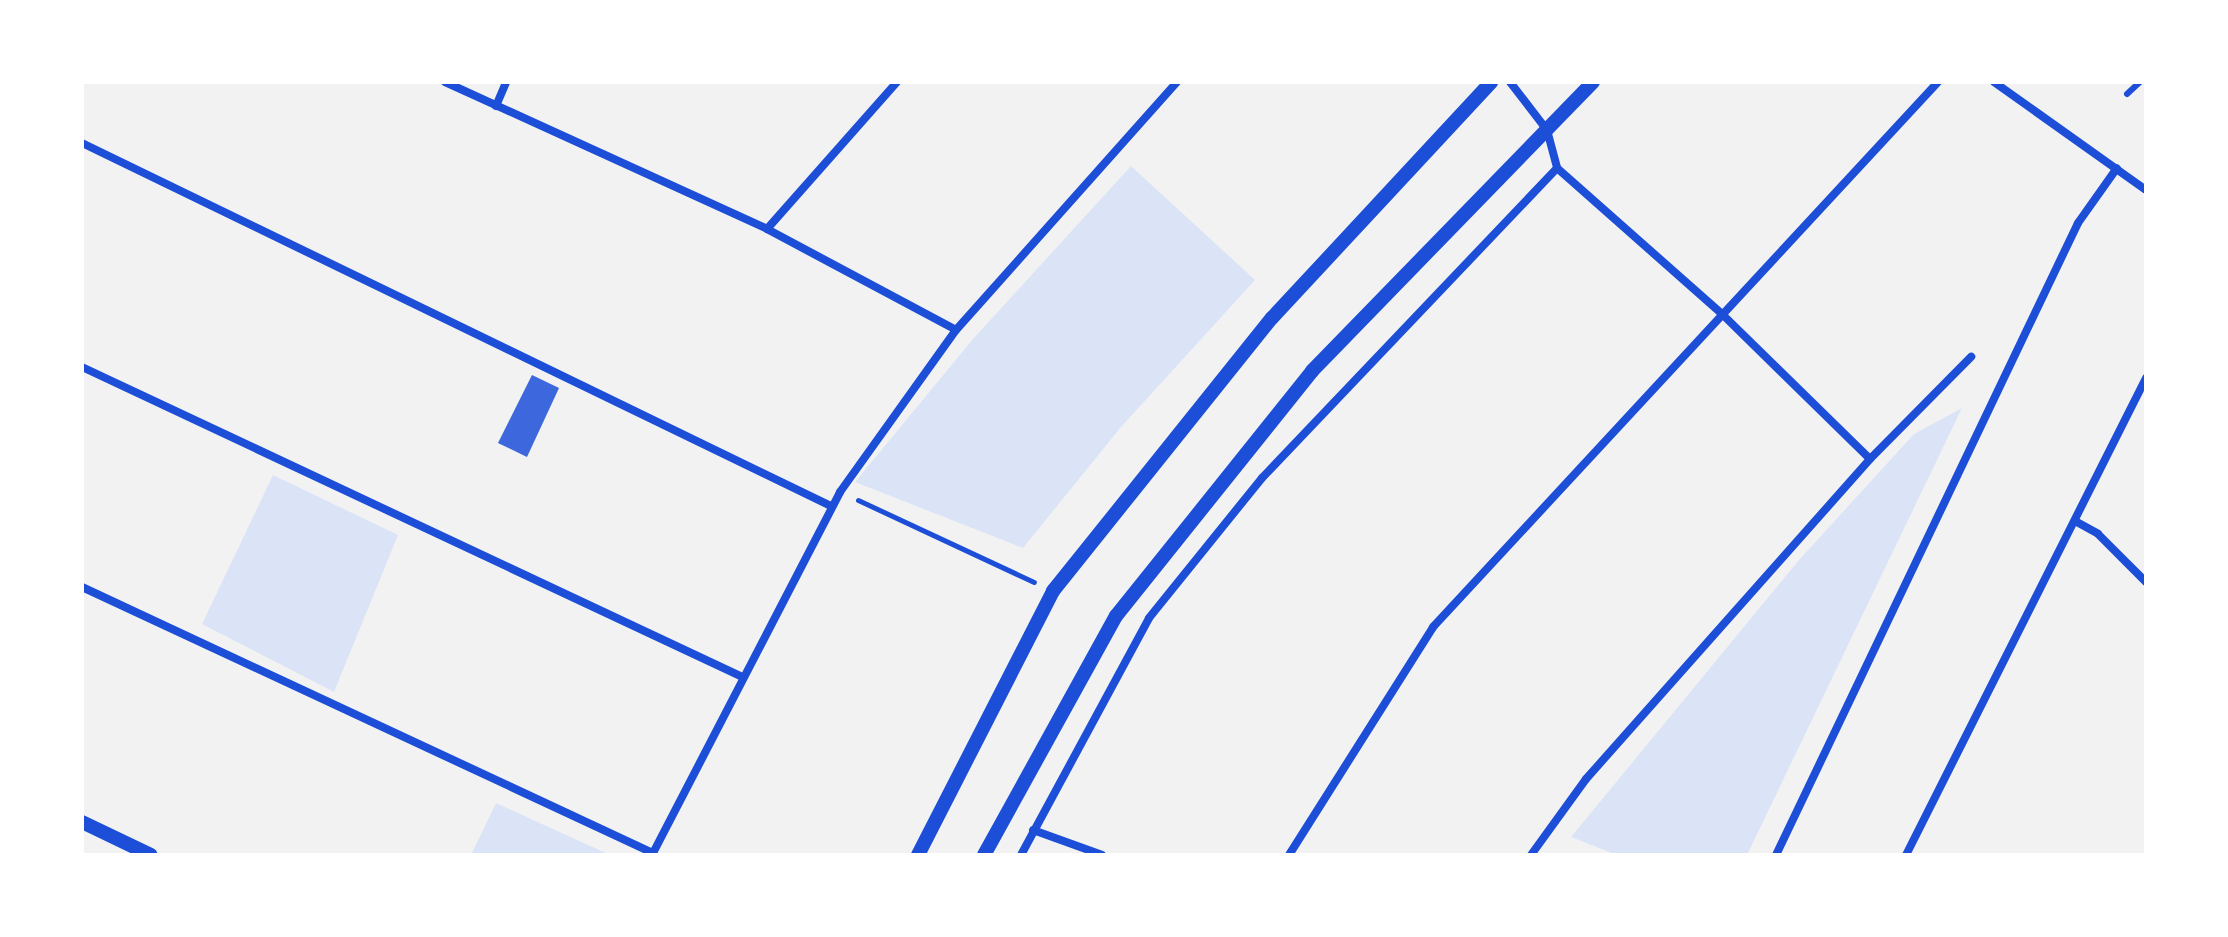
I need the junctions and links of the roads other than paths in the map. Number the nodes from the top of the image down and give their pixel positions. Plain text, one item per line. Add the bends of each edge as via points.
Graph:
1 (445, 82) edge
2 (506, 82) edge
3 (897, 82) edge
4 (1177, 82) edge
5 (1491, 82) edge
6 (1510, 82) edge
7 (1593, 82) edge
8 (1938, 82) edge
9 (1994, 82) edge
10 (2140, 82) edge
11 (2127, 94) dead end
12 (496, 106) junction
13 (1547, 130) junction
14 (82, 143) edge
15 (1557, 168) junction
16 (2117, 168) junction
17 (2146, 190) edge
18 (767, 229) junction
19 (1722, 314) junction
20 (956, 330) junction
21 (1971, 357) dead end
22 (82, 367) edge
23 (2146, 378) edge
24 (1870, 459) junction
25 (831, 506) junction
26 (2075, 521) junction
27 (2146, 582) edge
28 (82, 587) edge
29 (740, 676) junction
30 (82, 822) edge
31 (1033, 830) junction
32 (652, 854) edge
33 (151, 855) edge
34 (918, 855) edge
35 (984, 855) edge
36 (1021, 855) edge
37 (1102, 855) edge
38 (1289, 855) edge
39 (1531, 855) edge
40 (1776, 855) edge
41 (1906, 855) edge

1 - 12 street
2 - 12 street
3 - 18 street
4 - 20 street
5 - 34 street via 1272,318 1053,591
6 - 13 street
7 - 13 street
8 - 19 street
9 - 16 street via 2075,144
10 - 11 lane
12 - 18 street
13 - 15 street
13 - 35 street via 1312,371 1116,616
14 - 25 street
15 - 19 street
15 - 31 street via 1262,478 1149,618
16 - 17 street
16 - 40 street via 2078,223
18 - 20 street
19 - 24 street
19 - 38 street via 1433,627
20 - 25 street
21 - 24 street
22 - 29 street
23 - 26 street
24 - 39 street via 1586,779
25 - 29 street
26 - 27 street via 2098,534
26 - 41 street
28 - 32 street
29 - 32 street
30 - 33 street
31 - 36 street
31 - 37 street

